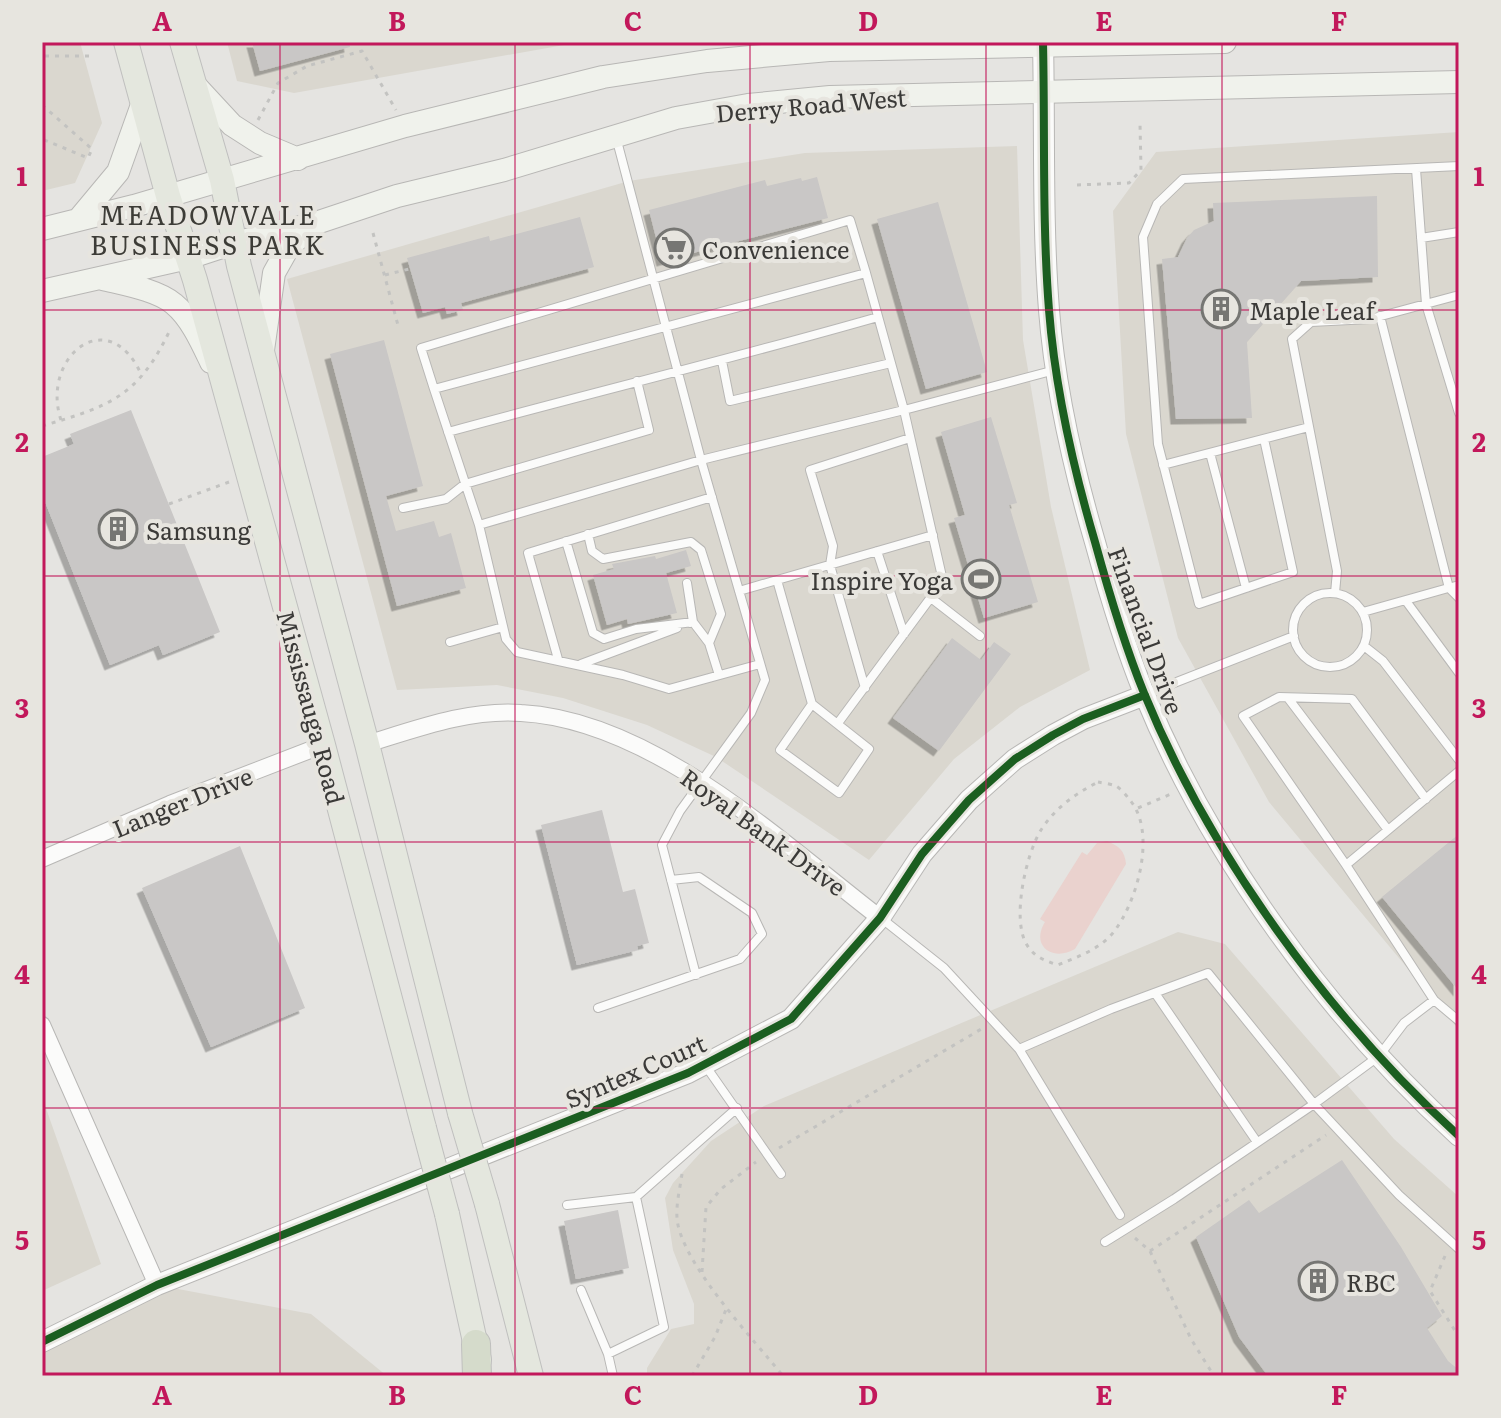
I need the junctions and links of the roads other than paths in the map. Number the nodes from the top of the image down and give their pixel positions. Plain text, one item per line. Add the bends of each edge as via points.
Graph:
1 (126, 42) edge
2 (182, 42) edge
3 (1225, 42) edge
4 (1043, 44) edge
5 (192, 82) junction
6 (1459, 82) edge
7 (1043, 93) junction
8 (143, 102) junction
9 (615, 136) junction
10 (298, 159) junction
11 (1459, 166) edge
12 (1416, 169) junction
13 (222, 180) junction
14 (168, 196) junction
15 (78, 220) junction
16 (313, 224) junction
17 (42, 229) edge
18 (1459, 232) edge
19 (1421, 238) junction
20 (234, 243) junction
21 (188, 258) junction
22 (866, 273) junction
23 (98, 278) junction
24 (654, 279) junction
25 (42, 291) edge
26 (1459, 295) edge
27 (1426, 304) junction
28 (1380, 316) junction
29 (878, 317) junction
30 (666, 325) junction
31 (263, 350) junction
32 (722, 361) junction
33 (891, 363) junction
34 (678, 370) junction
35 (1056, 370) junction
36 (637, 381) junction
37 (434, 389) junction
38 (224, 391) junction
39 (904, 410) junction
40 (1459, 413) edge
41 (1309, 427) junction
42 (448, 432) junction
43 (910, 438) junction
44 (1264, 439) junction
45 (1210, 453) junction
46 (701, 460) junction
47 (1163, 465) junction
48 (465, 484) junction
49 (712, 497) junction
50 (403, 508) dead end
51 (479, 525) junction
52 (588, 534) junction
53 (933, 535) junction
54 (566, 541) junction
55 (877, 551) junction
56 (830, 565) junction
57 (777, 580) junction
58 (687, 583) dead end
59 (1459, 585) edge
60 (1246, 588) junction
61 (1449, 588) junction
62 (739, 591) junction
63 (1335, 593) junction
64 (931, 598) junction
65 (1459, 598) edge
66 (1406, 601) junction
67 (1363, 612) junction
68 (693, 622) junction
69 (503, 627) junction
70 (904, 634) junction
71 (980, 636) dead end
72 (1294, 636) junction
73 (450, 642) dead end
74 (709, 643) junction
75 (1364, 646) junction
76 (558, 659) junction
77 (760, 664) junction
78 (581, 665) junction
79 (1459, 673) edge
80 (719, 675) junction
81 (865, 688) junction
82 (1145, 695) junction
83 (1288, 698) junction
84 (812, 704) junction
85 (838, 723) junction
86 (367, 744) junction
87 (323, 745) junction
88 (1459, 760) edge
89 (1459, 771) edge
90 (701, 780) junction
91 (1426, 799) junction
92 (1388, 830) junction
93 (42, 859) edge
94 (1346, 865) junction
95 (671, 880) junction
96 (880, 918) junction
97 (696, 975) junction
98 (1155, 993) junction
99 (1434, 1000) junction
100 (598, 1008) dead end
101 (1459, 1021) edge
102 (42, 1025) edge
103 (1019, 1049) junction
104 (1379, 1056) junction
105 (704, 1064) junction
106 (1314, 1104) junction
107 (737, 1108) junction
108 (1459, 1136) edge
109 (1257, 1142) junction
110 (781, 1174) dead end
111 (636, 1197) junction
112 (567, 1205) dead end
113 (1120, 1215) dead end
114 (1105, 1242) dead end
115 (1459, 1249) edge
116 (157, 1285) junction
117 (581, 1290) dead end
118 (42, 1342) edge
119 (476, 1344) junction
120 (608, 1354) junction
121 (477, 1376) edge
122 (483, 1376) edge
123 (531, 1376) edge
124 (613, 1376) edge

1 - 8 main road, Mississauga Road
2 - 5 main road, Mississauga Road
3 - 4 main road, Derry Road West
4 - 7 street, Financial Drive
4 - 10 main road, Derry Road West via 829,50 603,77 405,126
5 - 10 main road via 232,125
5 - 13 main road, Mississauga Road
6 - 7 main road, Derry Road West
7 - 9 main road, Derry Road West via 830,97 748,105
7 - 35 street, Financial Drive via 1048,310
8 - 14 main road, Mississauga Road
8 - 15 main road via 118,172
9 - 16 main road, Derry Road West
9 - 24 lane
10 - 13 main road, Derry Road West
11 - 12 lane
12 - 19 lane
12 - 47 lane via 1183,179 1157,204 1143,237
13 - 14 main road, Derry Road West
13 - 20 main road, Mississauga Road
14 - 15 main road, Derry Road West
14 - 21 main road, Mississauga Road
15 - 17 main road, Derry Road West
16 - 20 main road, Derry Road West
16 - 31 main road via 288,248 274,273
18 - 19 lane
19 - 27 lane
20 - 21 main road, Derry Road West
20 - 31 main road, Mississauga Road
21 - 23 main road, Derry Road West
21 - 38 main road, Mississauga Road
22 - 24 lane via 850,220
22 - 29 lane
22 - 30 lane
23 - 25 main road, Derry Road West
23 - 38 main road via 173,303 200,338
24 - 30 lane
24 - 37 lane via 421,348
26 - 27 lane
27 - 28 lane
27 - 40 lane
28 - 41 lane via 1311,322 1292,339
28 - 61 lane
29 - 32 lane
29 - 33 lane
30 - 34 lane
30 - 37 lane
31 - 86 main road, Mississauga Road
32 - 33 lane via 730,401
32 - 34 lane
33 - 39 lane
34 - 36 lane
34 - 46 lane
35 - 39 lane
35 - 82 street, Financial Drive via 1076,479
36 - 42 lane
36 - 48 lane via 649,430
37 - 42 lane
38 - 87 main road, Mississauga Road
39 - 43 lane
39 - 46 lane
41 - 44 lane
41 - 63 lane via 1337,571
42 - 48 lane
43 - 53 lane
43 - 56 lane via 810,470 833,546
44 - 45 lane
44 - 60 lane via 1293,572
45 - 47 lane
45 - 60 lane
46 - 49 lane
46 - 51 lane
47 - 60 lane via 1199,604
48 - 50 lane via 446,499
48 - 51 lane
49 - 52 lane
49 - 62 lane
51 - 69 lane
52 - 54 lane
52 - 74 lane via 592,551 603,559 691,542 701,550 721,614
53 - 55 lane
53 - 64 lane via 943,581
54 - 68 lane via 593,633 604,639
54 - 76 lane via 528,553
55 - 56 lane
55 - 70 lane
56 - 57 lane
56 - 81 lane
57 - 62 lane
57 - 84 lane
58 - 68 lane
59 - 61 lane
61 - 65 lane
61 - 66 lane
62 - 77 lane
63 - 67 lane
63 - 72 lane via 1303,604
64 - 70 lane
64 - 71 lane
66 - 67 lane
66 - 79 lane
67 - 75 lane
68 - 74 lane
68 - 78 lane
69 - 73 lane
69 - 76 lane via 517,652
70 - 81 lane
72 - 75 lane via 1305,657 1326,667 1348,663
72 - 82 lane
74 - 80 lane
75 - 88 lane via 1383,661
76 - 78 lane
77 - 80 lane
77 - 90 lane via 765,680 751,713
78 - 80 lane via 669,689
81 - 85 lane
82 - 96 street, Syntex Court via 1083,719 1015,759 969,800 922,854
82 - 104 street, Financial Drive via 1223,847 1332,1005
83 - 91 lane via 1352,699
83 - 92 lane
83 - 94 lane via 1279,697 1243,716
84 - 85 lane
84 - 85 lane via 780,750 839,793 869,749
86 - 90 street, Royal Bank Drive via 436,723 521,712 584,725 631,742
86 - 123 main road, Mississauga Road, bridge
87 - 93 street, Langer Drive
87 - 119 main road, Mississauga Road, bridge via 447,1214
89 - 91 lane
90 - 95 lane via 662,845
90 - 96 street, Royal Bank Drive
91 - 92 lane
92 - 94 lane
94 - 99 lane
95 - 97 lane
95 - 97 lane via 699,877 752,913 762,934 740,959
96 - 103 lane via 944,968
96 - 105 street, Syntex Court via 791,1019
97 - 100 lane
98 - 103 lane
98 - 106 lane via 1208,973
98 - 109 lane
99 - 101 lane
99 - 104 lane via 1404,1023
102 - 116 street
103 - 113 lane
104 - 106 lane
104 - 108 street, Financial Drive
105 - 107 lane
105 - 116 street, Syntex Court
106 - 109 lane
106 - 115 lane via 1399,1195
107 - 110 lane
107 - 111 lane
109 - 114 lane
111 - 112 lane
111 - 120 lane via 664,1327
116 - 118 street, Syntex Court
117 - 120 lane
119 - 121 highway
119 - 122 main road, Mississauga Road
120 - 124 lane

